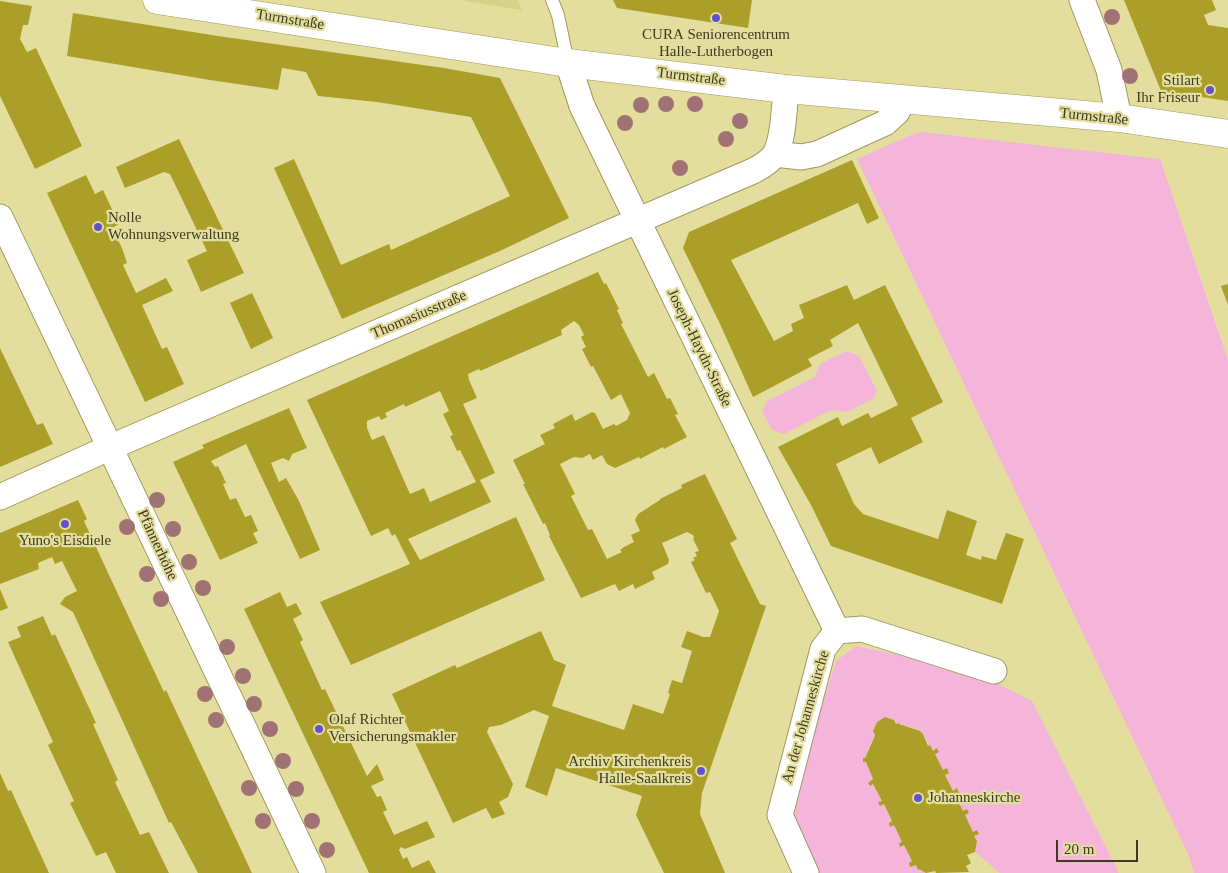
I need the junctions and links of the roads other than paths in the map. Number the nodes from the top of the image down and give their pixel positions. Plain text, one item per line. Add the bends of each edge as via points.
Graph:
1 (157, 0) edge
2 (552, 0) edge
3 (1082, 0) edge
4 (568, 63) junction
5 (786, 89) junction
6 (903, 99) junction
7 (1119, 118) junction
8 (1228, 134) edge
9 (775, 154) junction
10 (0, 217) edge
11 (637, 221) junction
12 (110, 448) junction
13 (0, 498) edge
14 (836, 631) junction
15 (994, 670) dead end
16 (313, 873) edge
17 (806, 873) edge

1 - 4 street, Turmstraße
2 - 4 lane
3 - 7 street via 1109,70
4 - 5 street, Turmstraße
4 - 11 street, Joseph-Haydn-Straße via 582,106
5 - 6 street, Turmstraße
5 - 9 street
6 - 7 street, Turmstraße
6 - 9 street via 897,112 885,123 817,154 801,158
7 - 8 street, Turmstraße
9 - 11 street, Thomasiusstraße via 753,171
10 - 12 street, Pfännerhöhe
11 - 12 street, Thomasiusstraße
11 - 14 street, Joseph-Haydn-Straße
12 - 13 street, Thomasiusstraße
12 - 16 street, Pfännerhöhe
14 - 15 street via 862,629
14 - 17 street, An der Johanneskirche via 822,649 780,815

